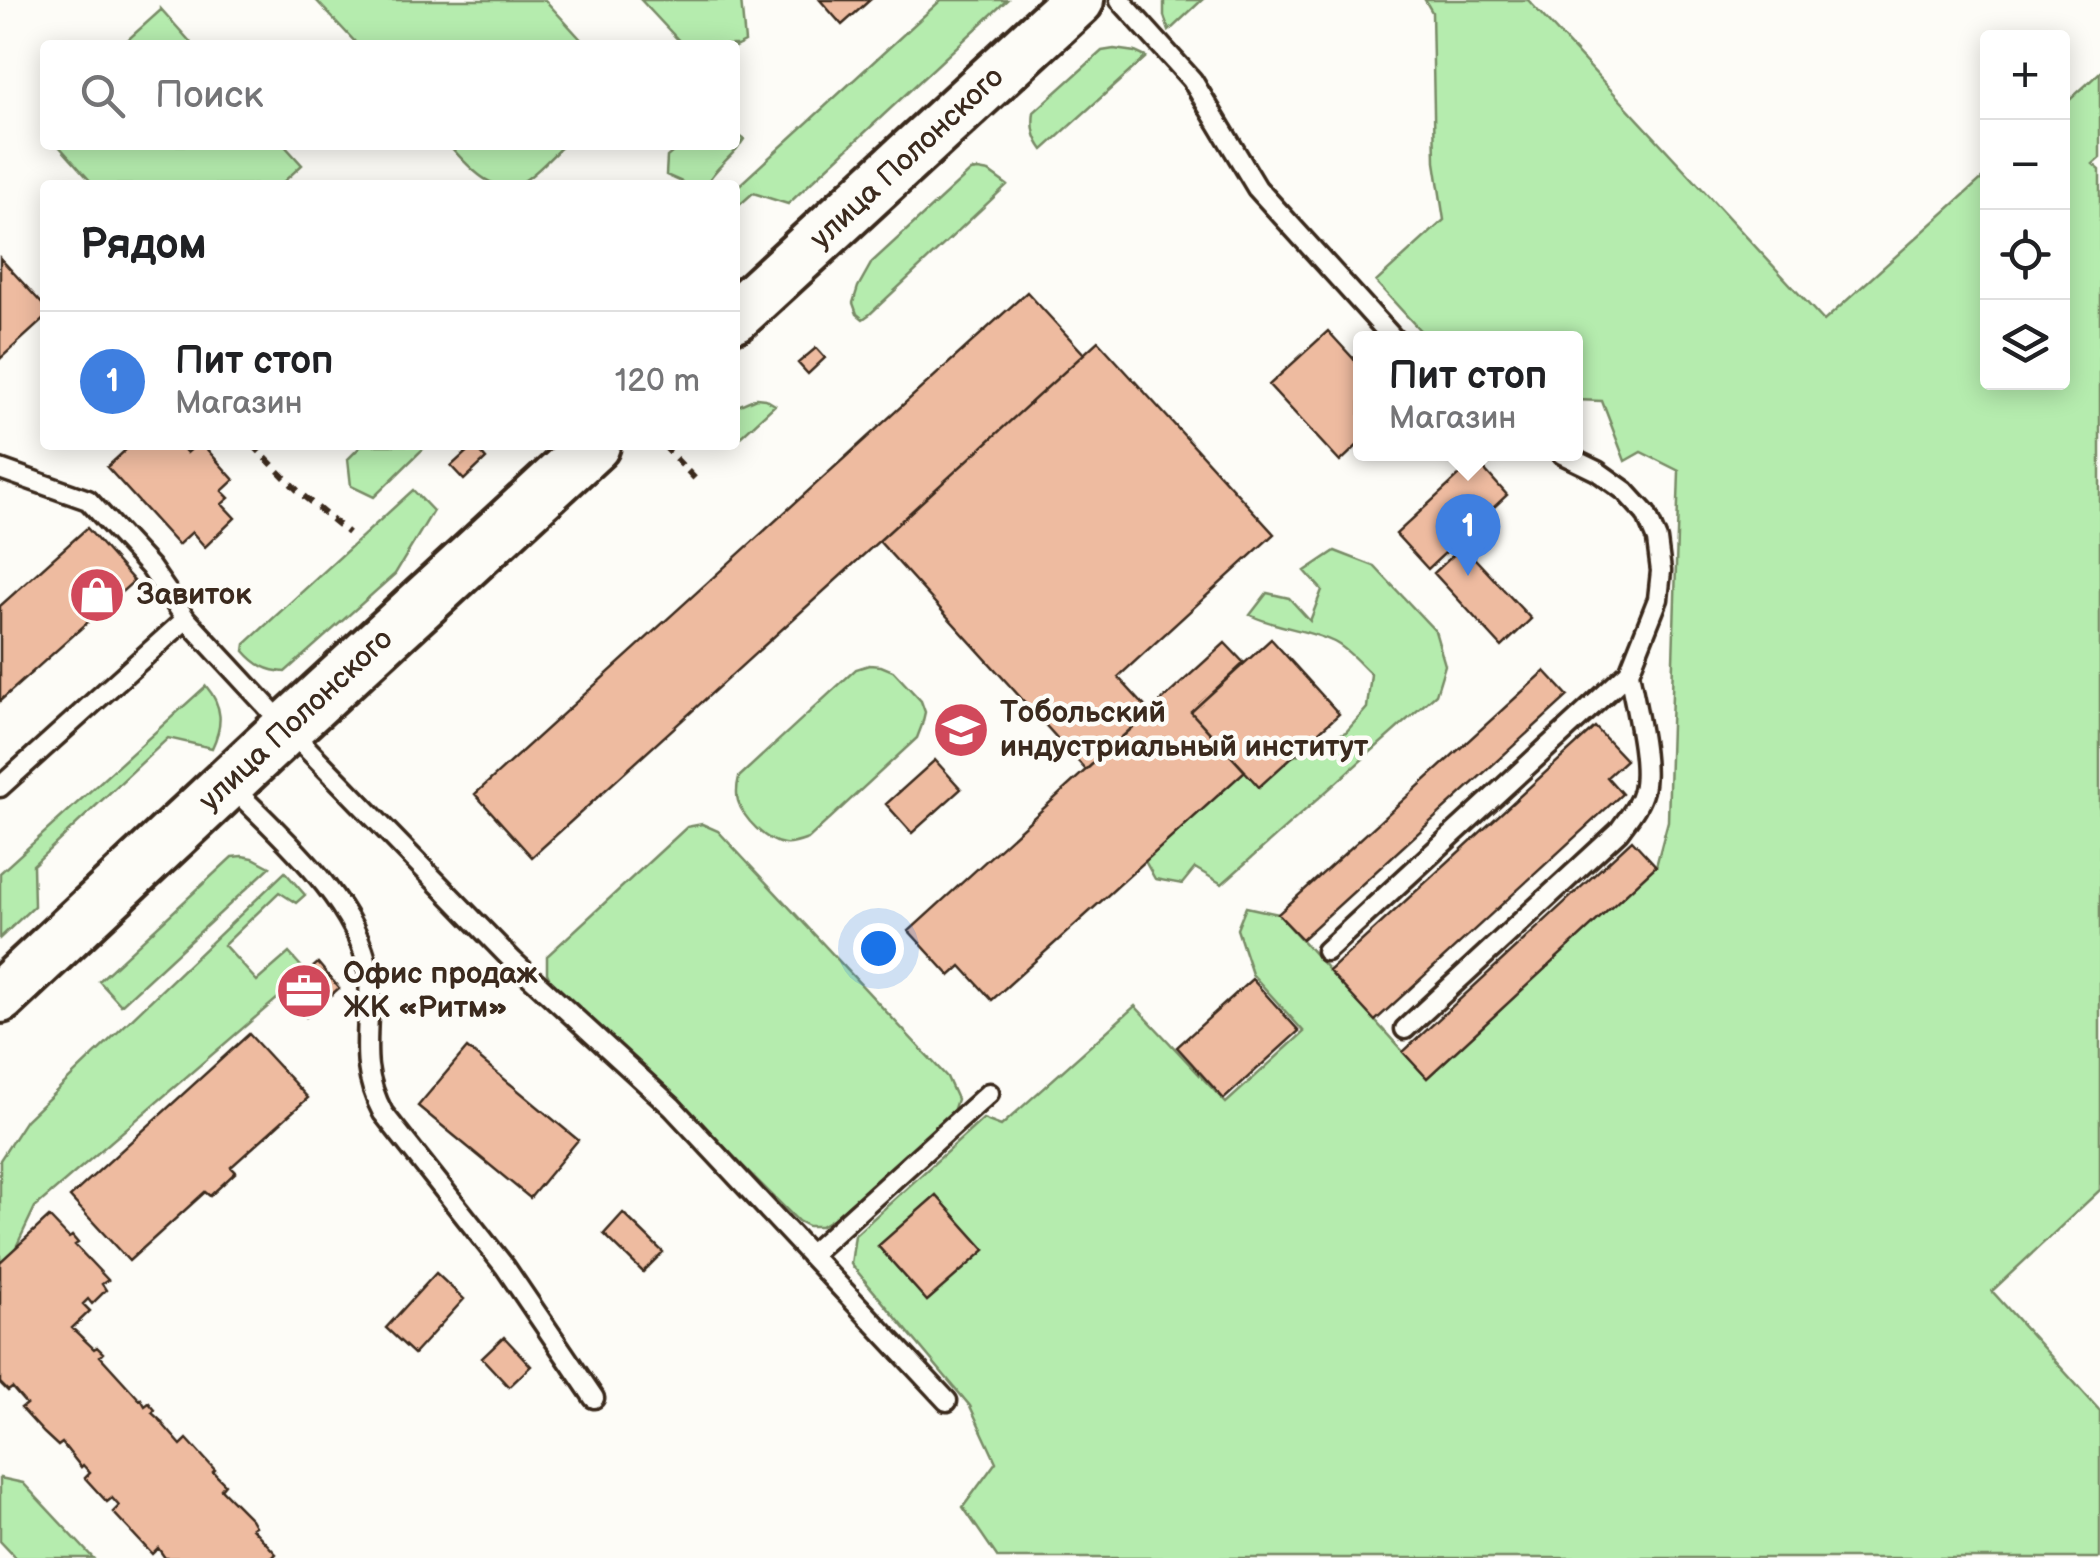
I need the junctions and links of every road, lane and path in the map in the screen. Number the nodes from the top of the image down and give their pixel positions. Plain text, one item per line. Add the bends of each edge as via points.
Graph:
1 (1078, 0) edge
2 (1120, 0) edge
3 (740, 311) edge
4 (1387, 331) edge
5 (258, 450) edge
6 (589, 450) edge
7 (669, 450) edge
8 (1576, 461) edge
9 (0, 469) edge
10 (699, 483) dead end
11 (348, 532) dead end
12 (186, 619) junction
13 (1628, 672) junction
14 (286, 728) junction
15 (228, 783) junction
16 (0, 788) edge
17 (1326, 951) dead end
18 (0, 997) edge
19 (1405, 1029) dead end
20 (989, 1093) dead end
21 (810, 1255) junction
22 (594, 1398) dead end
23 (947, 1400) dead end

1 - 3 main road, улица Полонского
2 - 4 lane via 1192,80 1257,188
5 - 11 path
6 - 14 main road, улица Полонского
7 - 10 path
8 - 13 lane via 1625,492 1646,514 1657,540 1658,599
9 - 12 lane via 88,500 150,567
12 - 14 lane
12 - 16 lane
13 - 17 lane
13 - 19 lane via 1643,746 1644,788 1635,810
14 - 15 main road, улица Полонского
14 - 21 lane via 513,961 672,1106
15 - 18 main road, улица Полонского
15 - 22 lane via 316,873 354,931 368,969 367,1066 382,1113 505,1267
20 - 21 lane
21 - 23 lane

